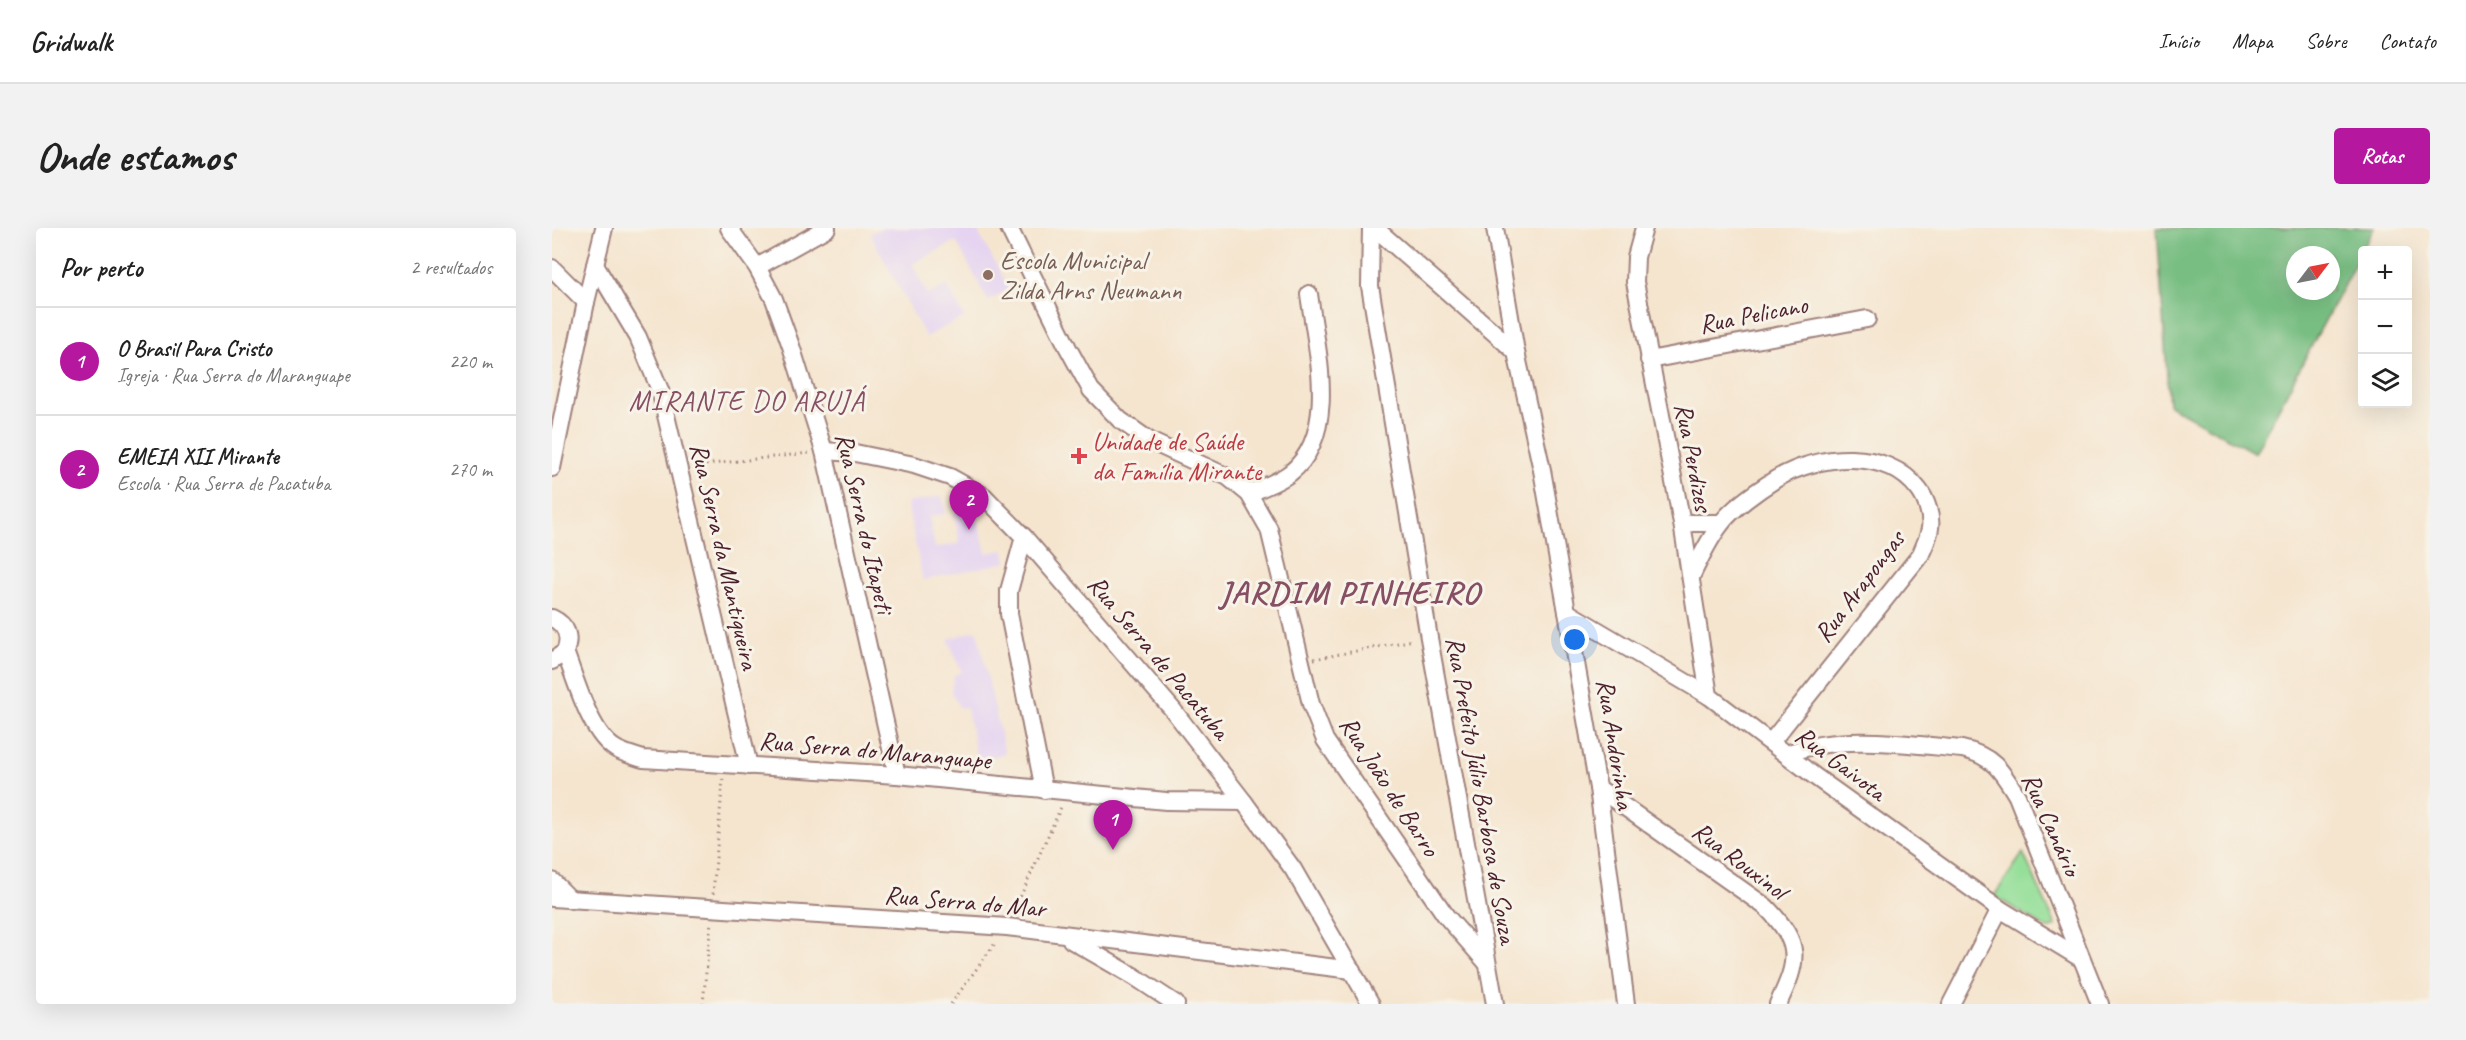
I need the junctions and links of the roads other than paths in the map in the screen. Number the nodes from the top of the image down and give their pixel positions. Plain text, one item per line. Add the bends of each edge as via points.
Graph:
1 (604, 228) edge
2 (729, 228) edge
3 (828, 228) edge
4 (1009, 228) edge
5 (1373, 228) edge
6 (1495, 228) edge
7 (1644, 228) edge
8 (595, 265) junction
9 (757, 267) junction
10 (552, 268) edge
11 (1309, 294) dead end
12 (586, 302) junction
13 (1867, 319) dead end
14 (1516, 352) junction
15 (1649, 360) junction
16 (824, 451) junction
17 (552, 468) edge
18 (1249, 494) junction
19 (1682, 524) junction
20 (1721, 524) junction
21 (1024, 537) junction
22 (1691, 577) junction
23 (1567, 612) junction
24 (552, 618) edge
25 (559, 656) edge
26 (1709, 696) junction
27 (1771, 742) junction
28 (1787, 754) junction
29 (749, 766) junction
30 (897, 775) junction
31 (1598, 788) junction
32 (1044, 790) junction
33 (1244, 802) junction
34 (552, 881) edge
35 (552, 898) edge
36 (572, 900) junction
37 (2000, 909) junction
38 (1062, 935) junction
39 (2080, 958) junction
40 (1486, 962) junction
41 (1353, 970) junction
42 (1176, 1004) edge
43 (1371, 1004) edge
44 (1495, 1004) edge
45 (1626, 1004) edge
46 (1778, 1004) edge
47 (1951, 1004) edge
48 (2100, 1004) edge

1 - 8 street
2 - 9 street, Rua Serra do Itapeti
3 - 9 street
4 - 18 street, Rua João de Barro via 1091,390 1120,420 1150,441 1228,477
5 - 14 street
5 - 40 street, Rua Prefeito Júlio Barbosa de Souza via 1370,286
6 - 14 street, Rua Andorinha
7 - 15 street, Rua Perdizes via 1636,257 1635,282
8 - 12 street
8 - 29 street, Rua Serra da Mantiqueira via 638,337 660,390
9 - 16 street, Rua Serra do Itapeti via 774,299
10 - 12 street
11 - 18 street via 1320,368 1320,407 1314,444 1289,474
12 - 17 street
13 - 15 street, Rua Pelicano
14 - 23 street, Rua Andorinha
15 - 19 street, Rua Perdizes
16 - 21 street, Rua Serra de Pacatuba via 881,458 950,477 984,496
16 - 30 street, Rua Serra do Itapeti
18 - 40 street, Rua João de Barro via 1269,529 1311,704 1325,740 1446,916
19 - 20 street
19 - 22 street, Rua Perdizes
20 - 22 street, Rua Arapongas
20 - 27 street, Rua Arapongas via 1779,477 1823,461 1871,461 1895,467 1911,478 1926,498 1931,526 1921,554
21 - 32 street via 1010,591 1009,614
21 - 33 street, Rua Serra de Pacatuba via 1173,710
22 - 26 street, Rua Perdizes
23 - 26 street, Rua Gaivota
23 - 31 street, Rua Andorinha
24 - 25 street, Rua Serra do Maranguape via 567,632 568,645
25 - 29 street, Rua Serra do Maranguape via 602,736 614,748 643,759
26 - 27 street, Rua Gaivota
27 - 28 street, Rua Gaivota
28 - 37 street, Rua Gaivota
28 - 39 street, Rua Canário via 1819,744 1854,742 1962,749 1978,752 1993,762 2017,796
29 - 30 street, Rua Serra do Maranguape
30 - 32 street, Rua Serra do Maranguape
31 - 45 street, Rua Andorinha
31 - 46 street, Rua Rouxinol via 1766,907 1777,919 1793,947 1794,962
32 - 33 street, Rua Serra do Maranguape via 1166,801
33 - 41 street, Rua Serra de Pacatuba via 1293,869
34 - 36 street
35 - 36 street, Rua Serra do Mar
36 - 38 street, Rua Serra do Mar via 1006,927
37 - 39 street, Rua Gaivota
37 - 47 street
38 - 41 street, Rua Serra do Mar
38 - 42 street
39 - 48 street, Rua Canário
40 - 44 street, Rua Prefeito Júlio Barbosa de Souza
41 - 43 street, Rua Serra de Pacatuba

